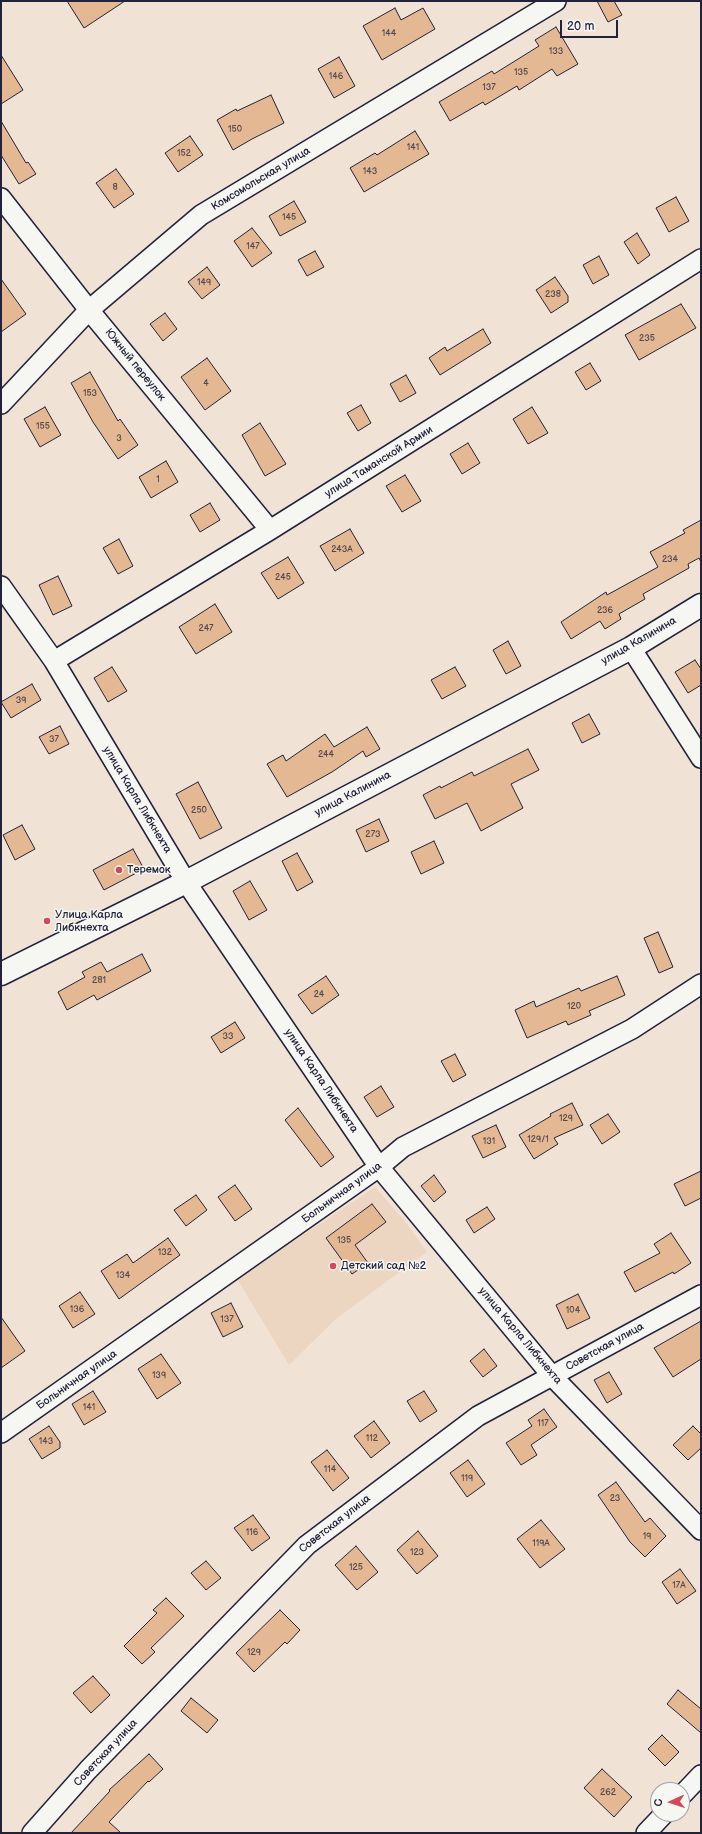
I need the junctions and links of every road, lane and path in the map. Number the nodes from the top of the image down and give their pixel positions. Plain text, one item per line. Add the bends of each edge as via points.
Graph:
1 (556, 1) edge
2 (1, 198) edge
3 (701, 259) edge
4 (89, 310) junction
5 (1, 404) edge
6 (270, 530) junction
7 (1, 586) edge
8 (701, 606) edge
9 (631, 648) junction
10 (54, 661) junction
11 (701, 758) edge
12 (186, 882) junction
13 (1, 974) edge
14 (701, 984) edge
15 (379, 1167) junction
16 (701, 1295) edge
17 (552, 1376) junction
18 (1, 1434) edge
19 (701, 1530) edge
20 (701, 1775) edge
21 (690, 1787) edge
22 (656, 1822) edge
23 (32, 1833) edge
24 (646, 1833) edge

1 - 4 street, Комсомольская улица via 201,215
2 - 4 street, Южный переулок
3 - 6 street, улица Таманской Армии
4 - 5 street, Комсомольская улица
4 - 6 street, Южный переулок
6 - 10 street, улица Таманской Армии
7 - 10 street, улица Карла Либкнехта
8 - 9 street, улица Калинина
9 - 11 street
9 - 12 street, улица Калинина
10 - 12 street, улица Карла Либкнехта
12 - 13 street, улица Калинина
12 - 15 street, улица Карла Либкнехта
14 - 15 street, Больничная улица via 632,1028 403,1147
15 - 17 street, улица Карла Либкнехта
15 - 18 street, Больничная улица
16 - 17 street, Советская улица
17 - 19 street, улица Карла Либкнехта
17 - 23 street, Советская улица via 478,1416 307,1544
20 - 21 street
22 - 24 street

